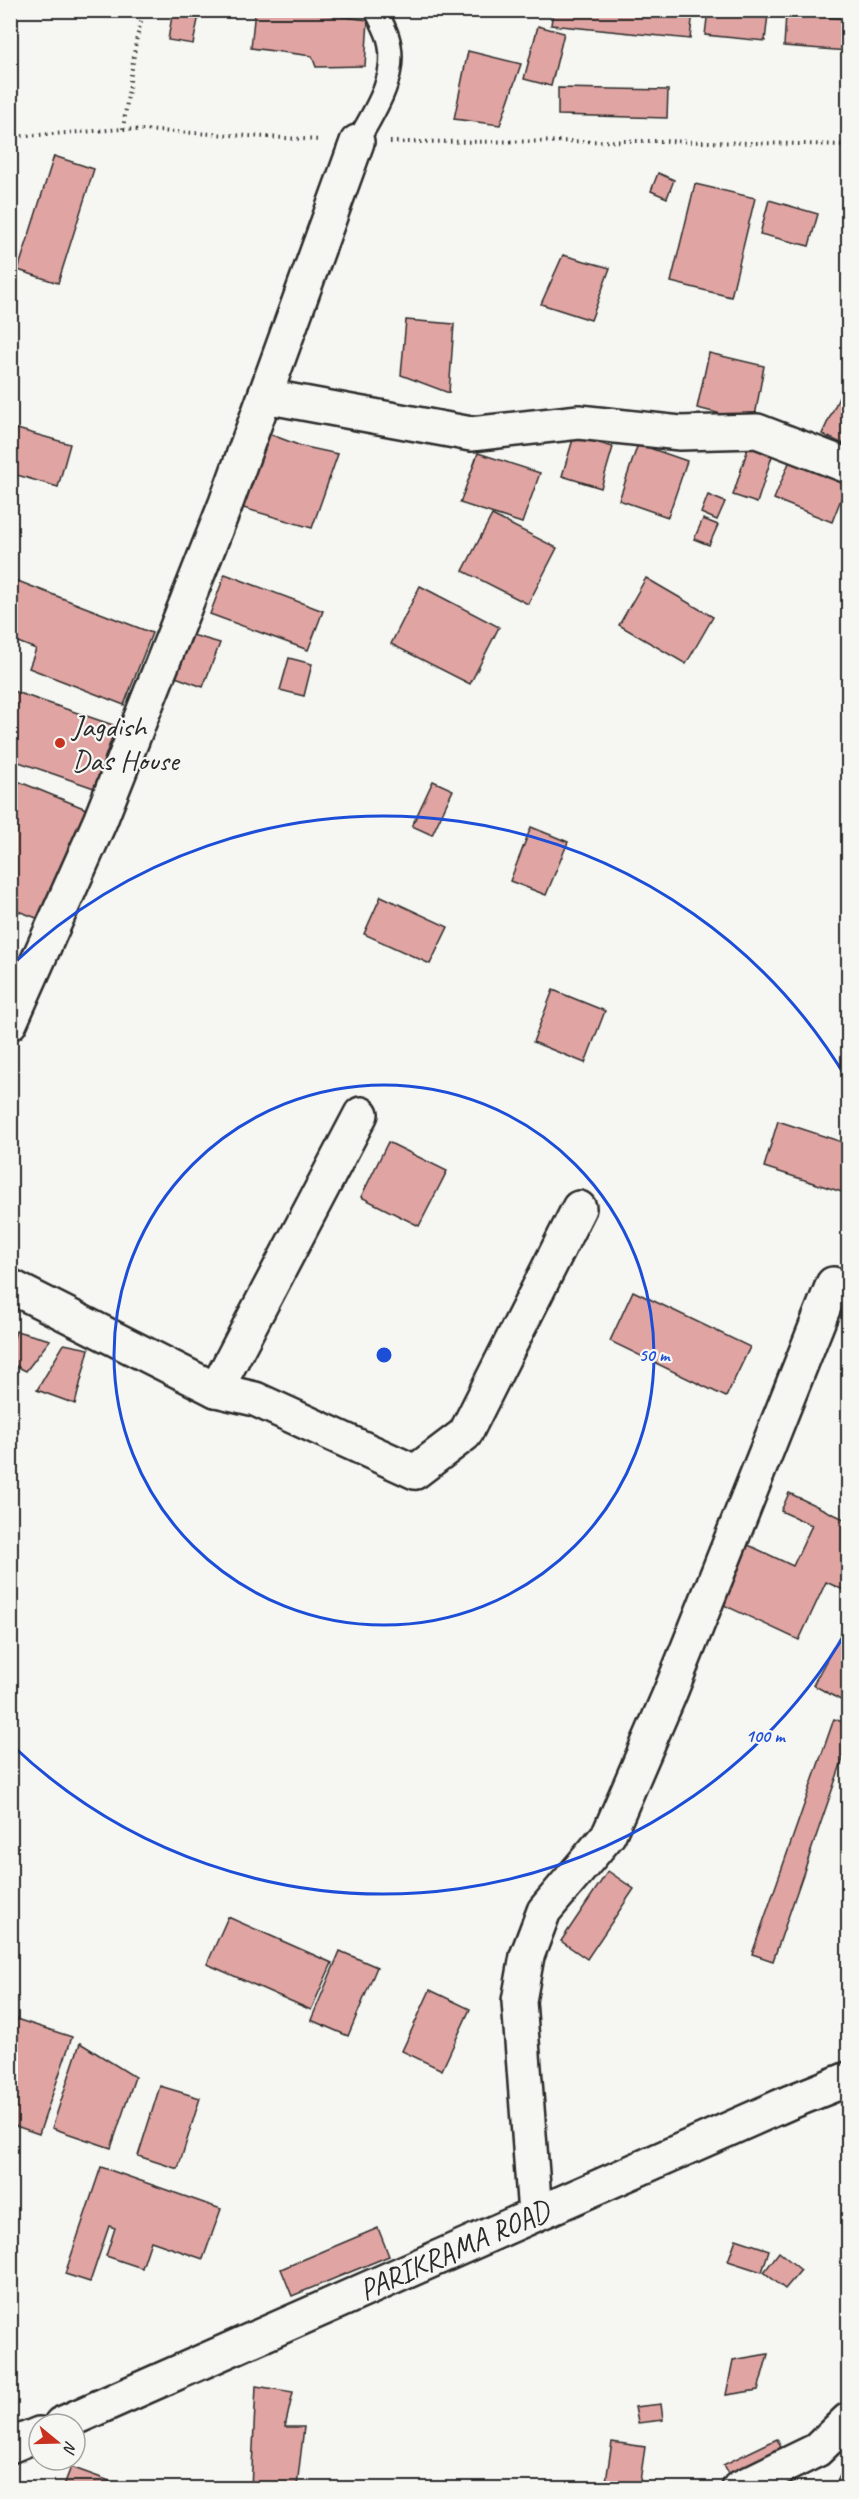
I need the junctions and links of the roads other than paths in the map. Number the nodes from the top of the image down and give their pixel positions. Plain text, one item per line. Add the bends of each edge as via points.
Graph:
1 (376, 10) edge
2 (357, 142) joint
3 (265, 396) junction
4 (849, 466) edge
5 (10, 1023) edge
6 (362, 1114) dead end
7 (579, 1208) dead end
8 (833, 1284) dead end
9 (10, 1286) edge
10 (216, 1390) junction
11 (849, 2079) edge
12 (535, 2214) junction
13 (87, 2412) edge
14 (849, 2420) edge
15 (27, 2439) edge
16 (10, 2446) edge
17 (739, 2488) edge

1 - 2 lane via 390,42 390,72 380,102
2 - 3 street
3 - 4 street via 471,434 579,422 680,433 757,431
3 - 5 street via 100,821
6 - 10 street
7 - 10 street via 465,1434 415,1472 255,1399
8 - 12 street via 670,1693 609,1834 544,1911 527,1956 519,2001
9 - 10 street
11 - 12 street, PARIKRAMA ROAD
12 - 13 street, PARIKRAMA ROAD
14 - 17 street via 817,2450
15 - 16 street

